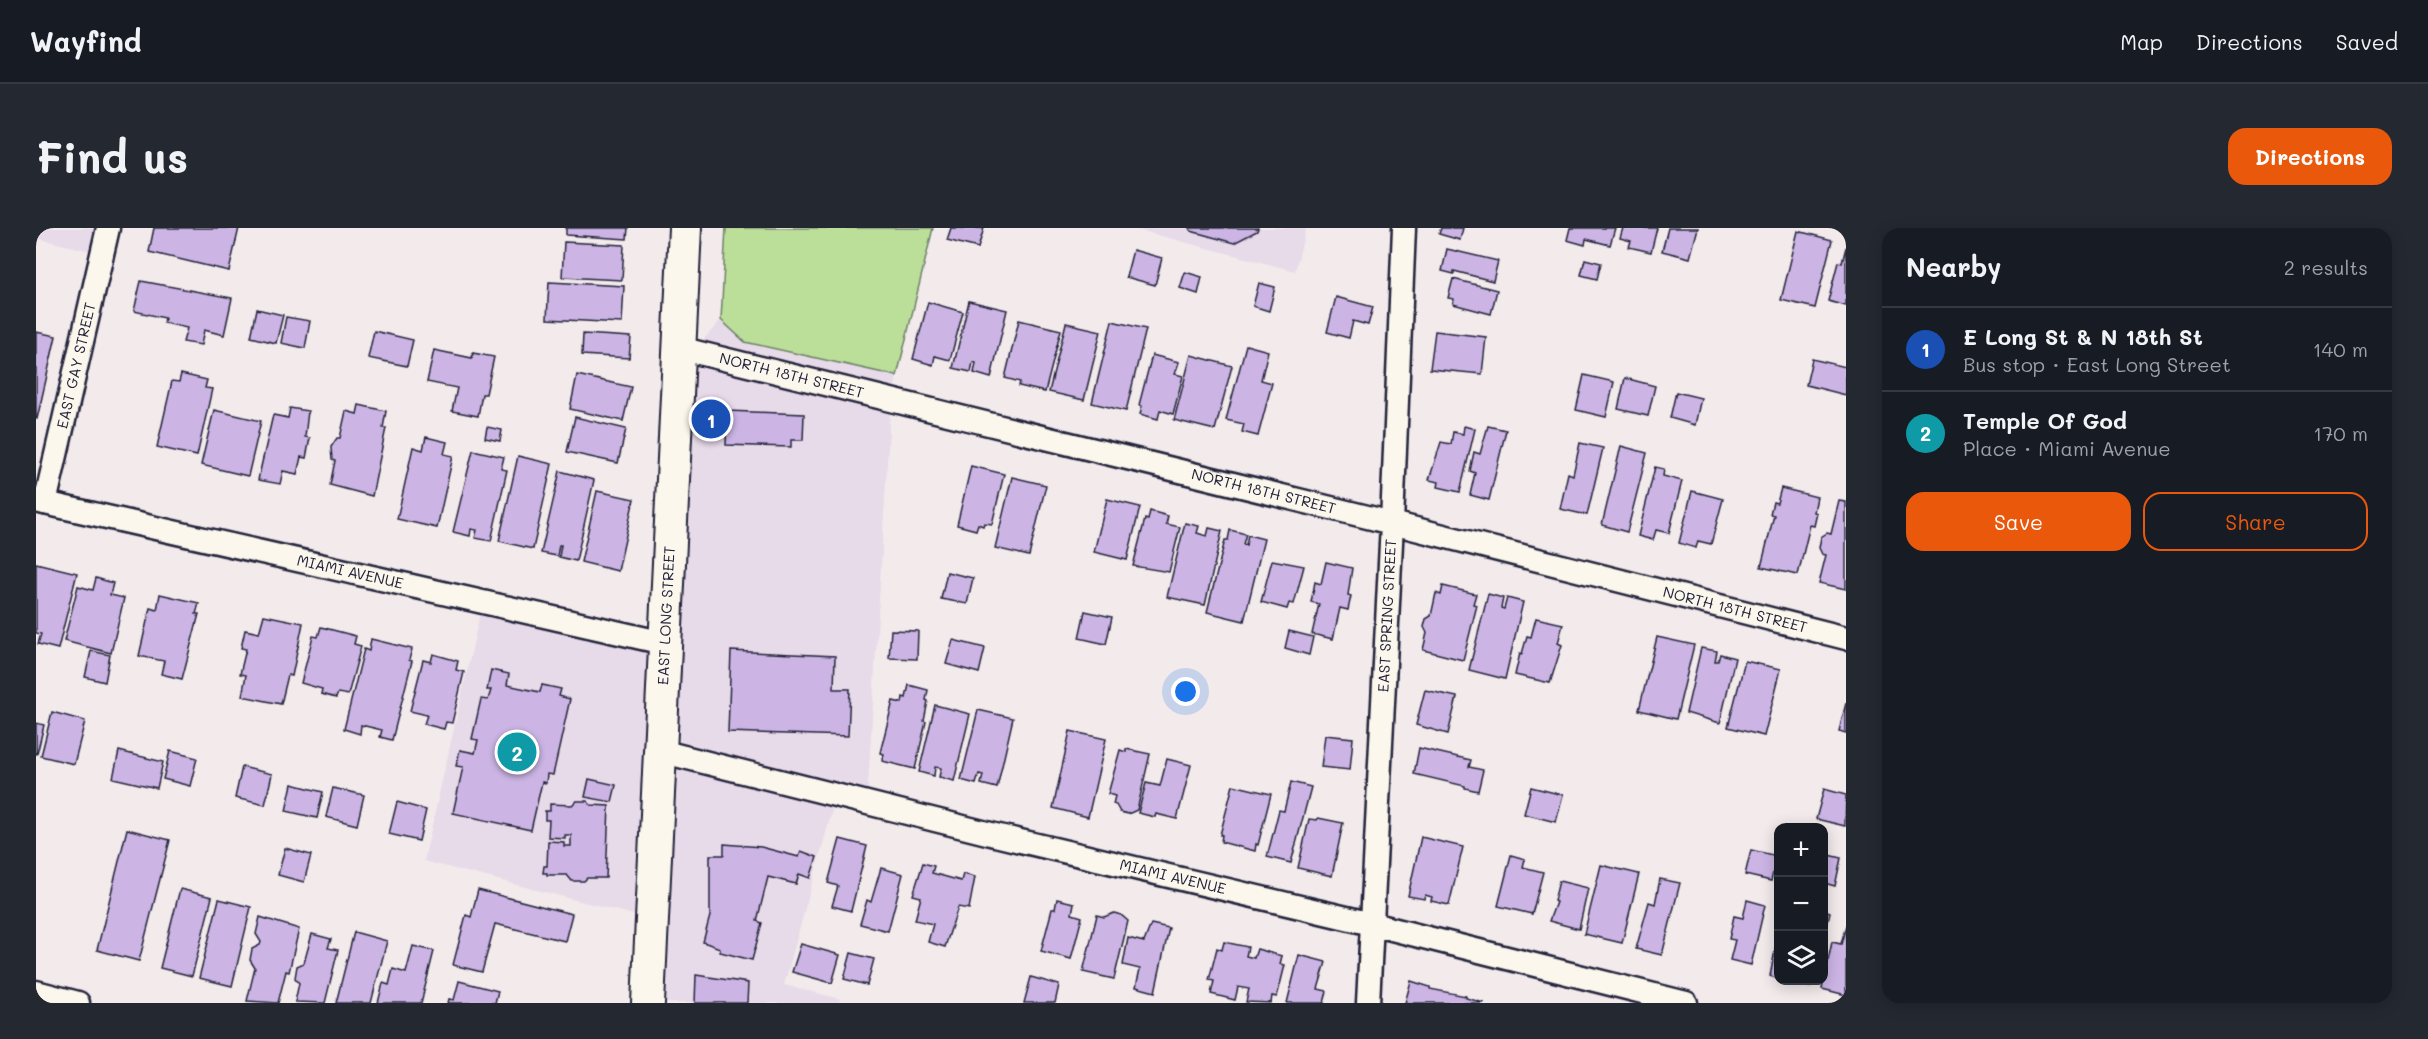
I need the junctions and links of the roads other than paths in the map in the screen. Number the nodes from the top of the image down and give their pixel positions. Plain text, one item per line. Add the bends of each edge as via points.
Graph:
1 (108, 228) edge
2 (685, 228) edge
3 (1404, 228) edge
4 (679, 348) junction
5 (40, 502) edge
6 (1392, 523) junction
7 (1846, 638) edge
8 (664, 643) junction
9 (660, 751) junction
10 (1372, 924) junction
11 (36, 992) edge
12 (78, 1003) edge
13 (648, 1003) edge
14 (1368, 1003) edge
15 (1686, 1003) edge

1 - 5 street, EAST GAY STREET
2 - 4 street, EAST LONG STREET
3 - 6 street, EAST SPRING STREET
4 - 6 street, NORTH 18TH STREET
4 - 8 street, EAST LONG STREET
5 - 8 street, MIAMI AVENUE
6 - 7 street, NORTH 18TH STREET
6 - 10 street, EAST SPRING STREET
8 - 9 street, EAST LONG STREET
9 - 10 street, MIAMI AVENUE
9 - 13 street, EAST LONG STREET
10 - 14 street, EAST SPRING STREET
10 - 15 street, MIAMI AVENUE
11 - 12 street

